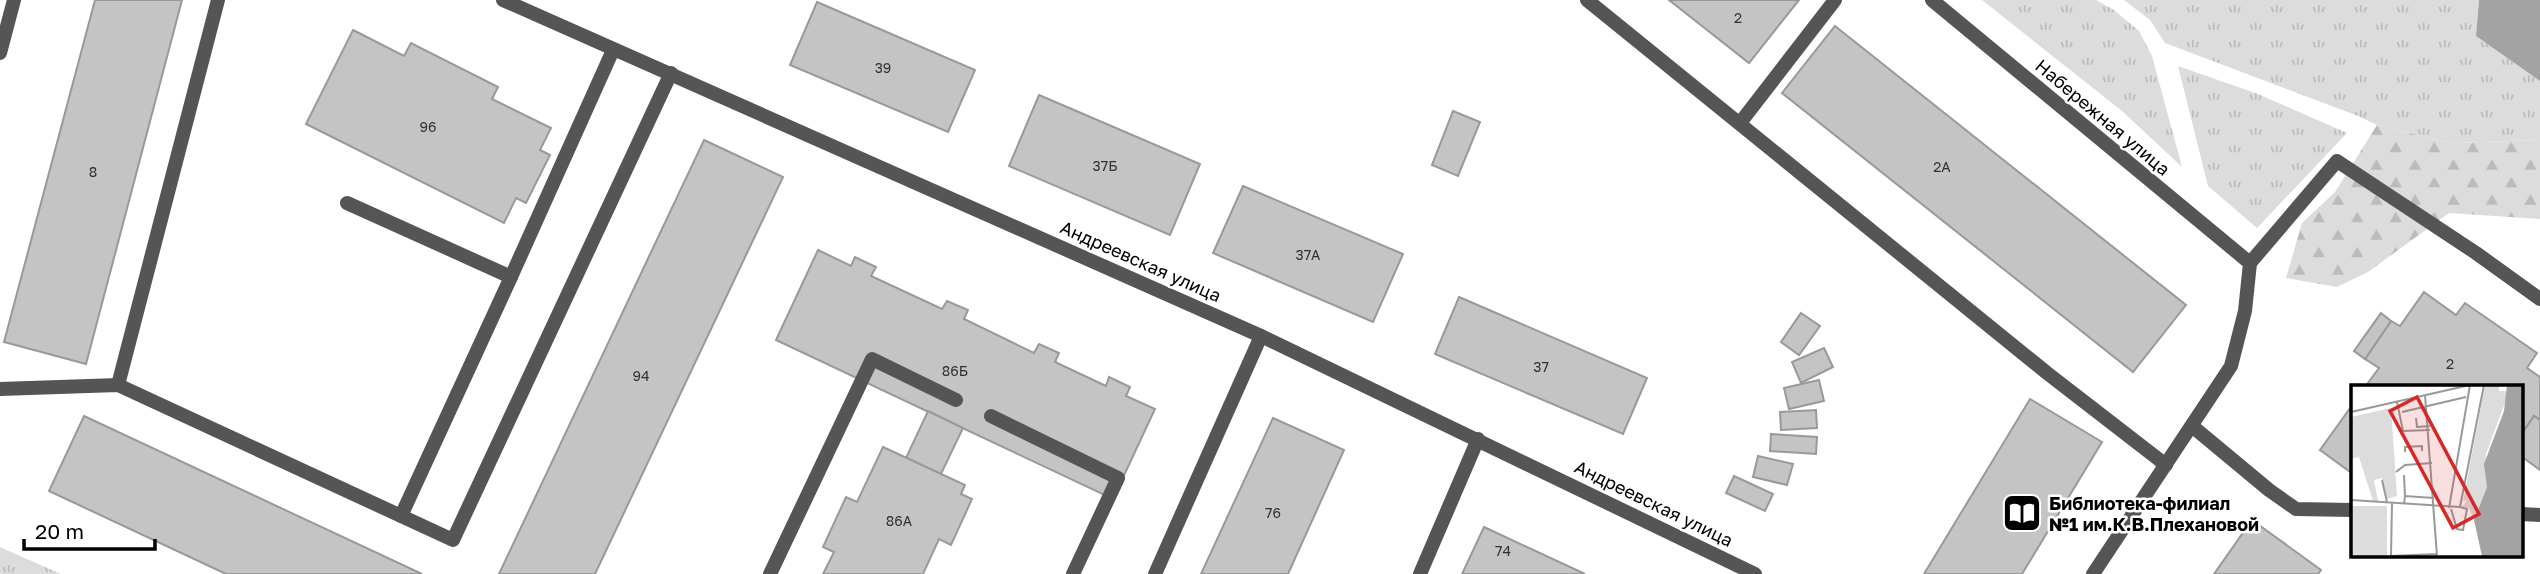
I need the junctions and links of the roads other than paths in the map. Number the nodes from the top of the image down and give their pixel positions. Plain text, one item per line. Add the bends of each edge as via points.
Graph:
1 (14, 0) edge
2 (218, 0) edge
3 (503, 0) edge
4 (1587, 0) edge
5 (1835, 0) edge
6 (1932, 0) edge
7 (613, 50) junction
8 (0, 53) edge
9 (671, 73) junction
10 (1740, 124) junction
11 (347, 203) dead end
12 (2250, 263) junction
13 (510, 277) junction
14 (2540, 299) edge
15 (1261, 336) junction
16 (118, 385) junction
17 (0, 389) edge
18 (956, 400) dead end
19 (991, 416) dead end
20 (2192, 426) junction
21 (1478, 439) junction
22 (2166, 465) junction
23 (2351, 510) edge
24 (2522, 514) edge
25 (2540, 515) edge
26 (401, 516) junction
27 (770, 574) edge
28 (1073, 574) edge
29 (1155, 574) edge
30 (1420, 574) edge
31 (1755, 574) edge
32 (2093, 574) edge

1 - 8 street
2 - 16 street
3 - 7 street, Андреевская улица
4 - 10 street
5 - 10 street
6 - 12 street, Набережная улица
7 - 9 street, Андреевская улица
7 - 13 street
9 - 15 street, Андреевская улица
9 - 26 street via 453,540
10 - 22 street
11 - 13 street
12 - 14 street via 2337,161
12 - 20 street via 2245,311 2231,366
13 - 26 street
15 - 21 street, Андреевская улица
15 - 29 street
16 - 17 street
16 - 26 street
18 - 27 street via 872,359
19 - 28 street via 1118,478
20 - 22 street
20 - 23 street via 2296,509
21 - 30 street
21 - 31 street, Андреевская улица
22 - 32 street
24 - 25 street

